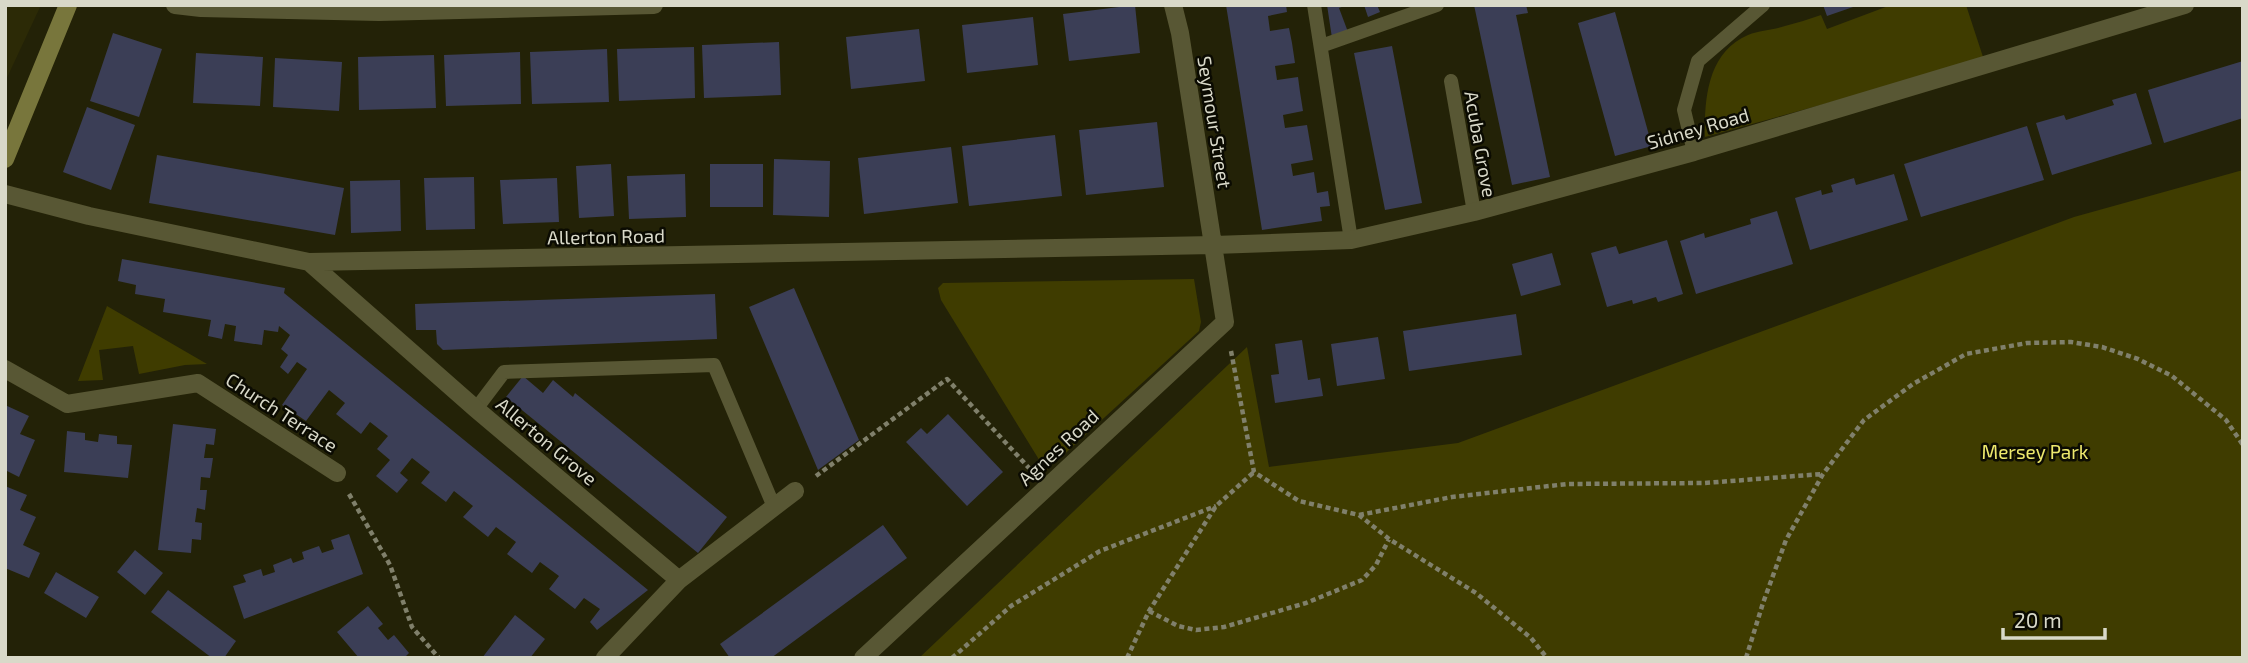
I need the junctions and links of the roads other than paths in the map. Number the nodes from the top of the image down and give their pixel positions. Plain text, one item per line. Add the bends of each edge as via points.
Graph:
1 (68, 5) edge
2 (176, 5) edge
3 (654, 5) edge
4 (1174, 5) edge
5 (1314, 5) edge
6 (1437, 5) edge
7 (1763, 5) edge
8 (2185, 5) edge
9 (1321, 46) junction
10 (1451, 82) dead end
11 (1694, 152) junction
12 (5, 159) edge
13 (5, 194) edge
14 (1474, 212) junction
15 (1352, 240) junction
16 (1214, 245) junction
17 (309, 262) junction
18 (5, 369) edge
19 (476, 409) junction
20 (337, 473) road end
21 (795, 491) road end
22 (774, 507) junction
23 (679, 580) junction
24 (605, 658) edge
25 (863, 658) edge

1 - 12 main road
2 - 3 street via 380,12
4 - 16 street, Seymour Street
5 - 9 lane
6 - 9 lane
7 - 11 lane via 1698,61 1684,110
8 - 11 street, Sidney Road
9 - 15 lane
10 - 14 lane, Acuba Grove
11 - 14 street, Sidney Road
13 - 17 street, Allerton Road
14 - 15 street, Sidney Road
15 - 16 street, Sidney Road
16 - 17 street, Allerton Road
16 - 25 street, Agnes Road via 1225,322
17 - 19 street, Allerton Grove
18 - 20 street, Church Terrace via 67,404 198,383
19 - 22 lane via 504,372 714,365
19 - 23 street, Allerton Grove
21 - 22 street
22 - 23 street
23 - 24 street

